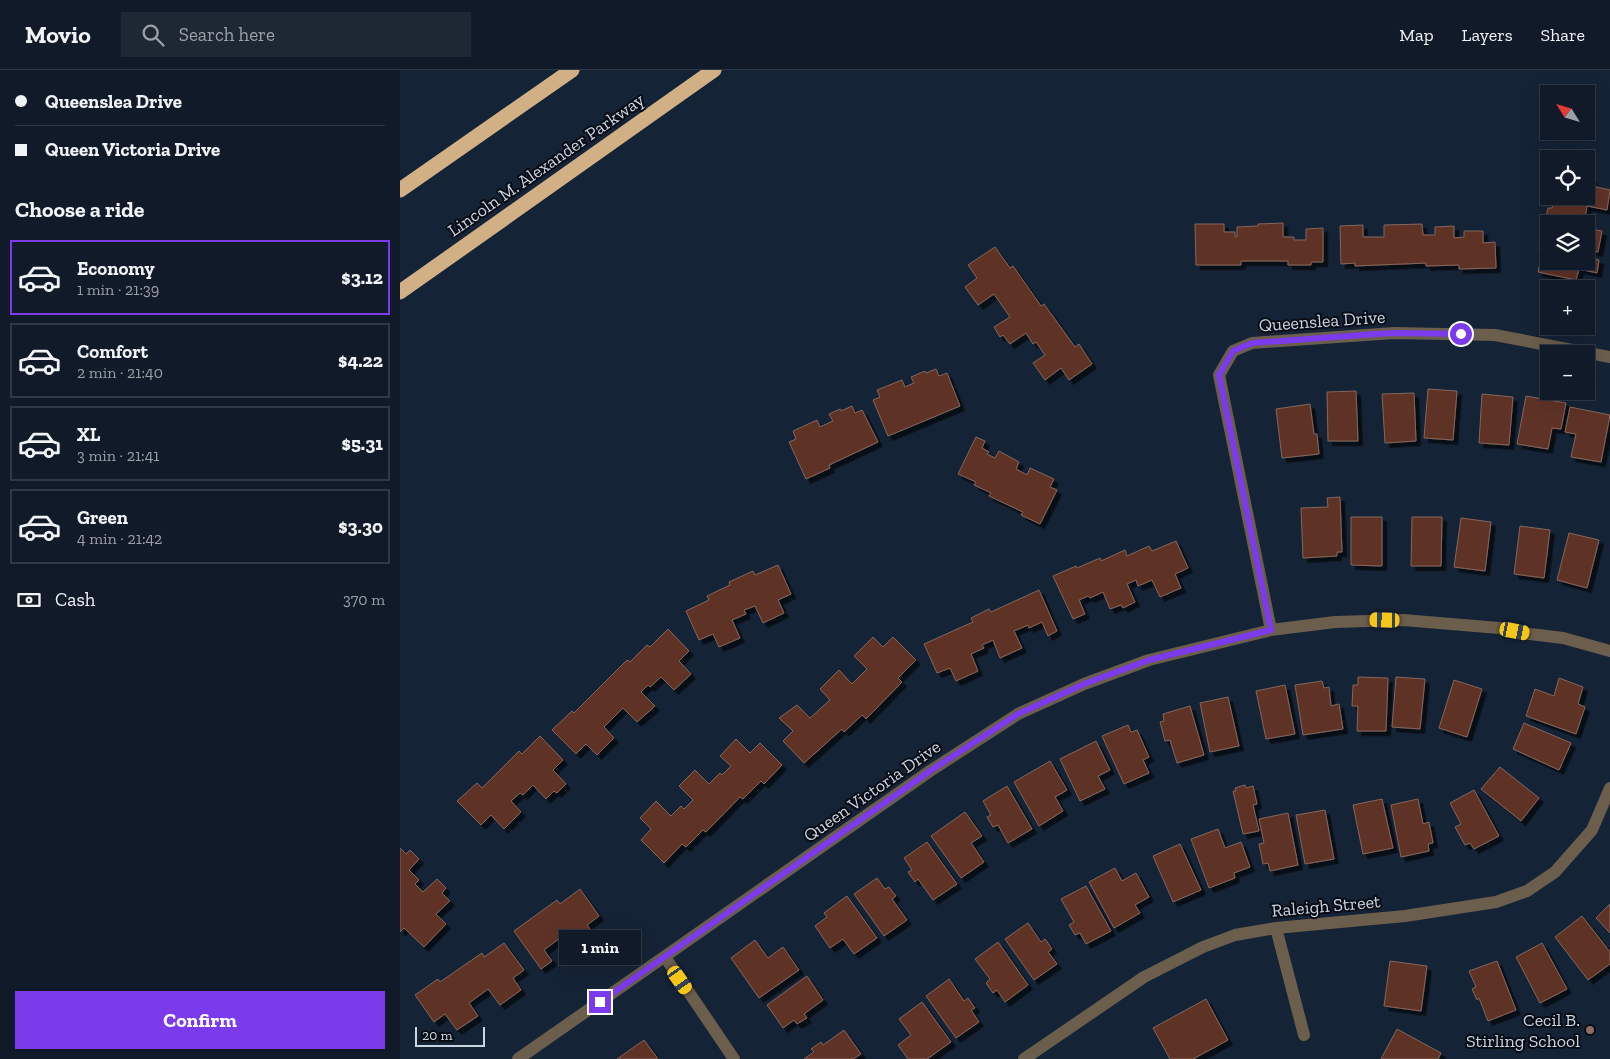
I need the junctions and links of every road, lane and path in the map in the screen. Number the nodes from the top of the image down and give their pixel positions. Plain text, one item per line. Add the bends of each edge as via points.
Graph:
1 (572, 70) edge
2 (714, 70) edge
3 (400, 190) edge
4 (450, 256) junction
5 (400, 292) edge
6 (400, 304) edge
7 (1610, 356) edge
8 (1271, 630) junction
9 (1610, 652) edge
10 (1610, 788) edge
11 (1276, 928) junction
12 (665, 957) junction
13 (1304, 1035) dead end
14 (518, 1059) edge
15 (734, 1059) edge
16 (1024, 1059) edge

1 - 3 highway
2 - 4 highway, Lincoln M. Alexander Parkway
4 - 5 highway, Lincoln M. Alexander Parkway
4 - 6 highway
7 - 8 street, Queenslea Drive via 1495,335 1403,333 1252,343 1233,351 1219,375
8 - 9 street, Queen Victoria Drive via 1360,620 1433,622 1563,638
8 - 12 street, Queen Victoria Drive via 1149,660 1084,684 1018,714 930,771
10 - 11 street, Raleigh Street via 1592,830 1555,872 1527,891 1496,902 1405,916
11 - 13 street
11 - 16 street, Raleigh Street via 1235,935 1172,962 1144,977
12 - 14 street, Queen Victoria Drive
12 - 15 street

